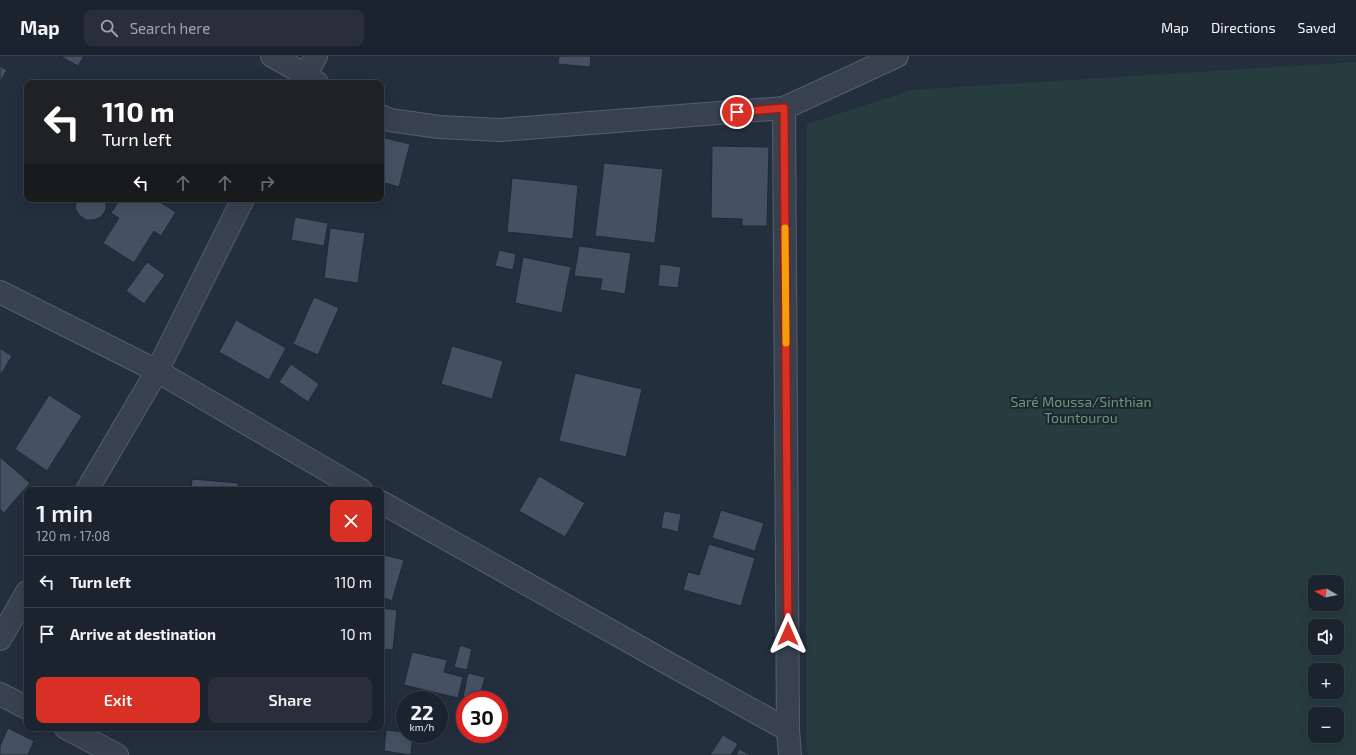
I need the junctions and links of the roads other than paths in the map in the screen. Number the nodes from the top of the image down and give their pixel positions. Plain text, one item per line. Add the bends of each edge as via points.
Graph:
1 (272, 56) edge
2 (316, 56) edge
3 (897, 56) edge
4 (308, 80) edge
5 (784, 108) junction
6 (384, 117) edge
7 (242, 202) edge
8 (0, 292) edge
9 (157, 371) junction
10 (89, 487) edge
11 (356, 487) edge
12 (384, 504) edge
13 (24, 597) edge
14 (0, 638) edge
15 (0, 694) edge
16 (24, 706) edge
17 (788, 730) junction
18 (72, 731) edge
19 (117, 755) edge
20 (790, 755) edge

1 - 4 street
2 - 4 street
3 - 5 street
5 - 6 street via 500,130 439,127
5 - 17 street
7 - 9 street
8 - 9 street
9 - 10 street
9 - 11 street
12 - 17 street
13 - 14 street
15 - 16 street
17 - 20 street
18 - 19 street

